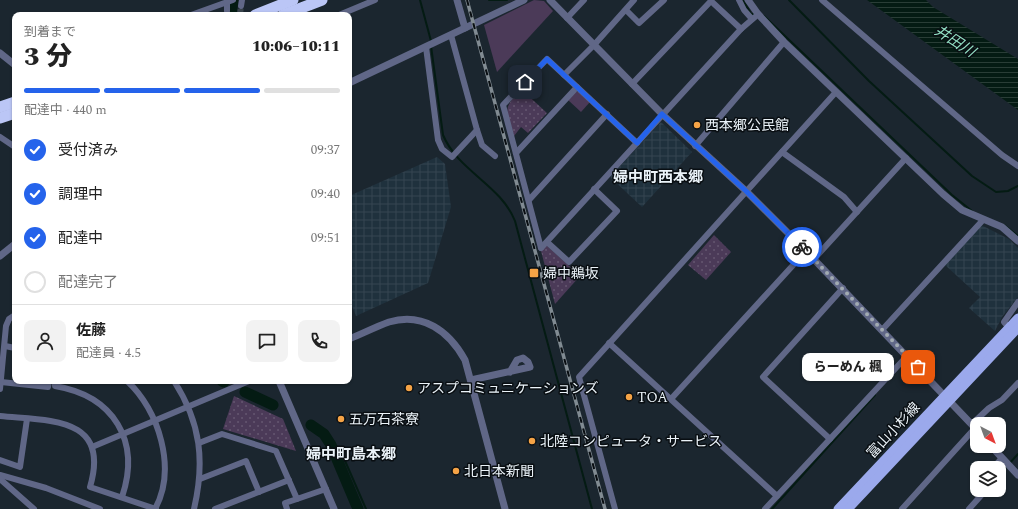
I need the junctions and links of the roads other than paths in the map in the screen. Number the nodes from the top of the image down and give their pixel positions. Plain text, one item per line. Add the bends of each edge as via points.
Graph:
1 (293, 0) edge
2 (322, 0) edge
3 (375, 0) edge
4 (458, 0) edge
5 (524, 0) edge
6 (550, 0) edge
7 (584, 0) edge
8 (634, 0) edge
9 (664, 0) edge
10 (739, 0) edge
11 (748, 0) edge
12 (822, 0) edge
13 (229, 1) edge
14 (626, 10) junction
15 (227, 11) dead end
16 (199, 12) edge
17 (263, 12) edge
18 (291, 12) edge
19 (346, 12) edge
20 (755, 17) junction
21 (568, 18) junction
22 (465, 28) junction
23 (741, 29) junction
24 (451, 35) junction
25 (784, 42) junction
26 (594, 45) junction
27 (426, 47) junction
28 (0, 53) edge
29 (12, 63) edge
30 (564, 75) junction
31 (352, 83) edge
32 (632, 84) junction
33 (577, 87) junction
34 (836, 92) junction
35 (12, 103) edge
36 (0, 107) edge
37 (12, 114) edge
38 (607, 114) junction
39 (662, 114) junction
40 (0, 118) edge
41 (477, 130) junction
42 (0, 137) edge
43 (637, 143) junction
44 (12, 145) edge
45 (695, 146) junction
46 (782, 152) junction
47 (516, 153) junction
48 (495, 156) dead end
49 (906, 158) junction
50 (1018, 166) edge
51 (594, 189) junction
52 (746, 191) junction
53 (530, 200) junction
54 (857, 212) junction
55 (983, 220) junction
56 (1018, 241) edge
57 (547, 242) junction
58 (12, 246) edge
59 (806, 251) junction
60 (0, 256) edge
61 (814, 259) junction
62 (843, 288) junction
63 (1018, 302) edge
64 (12, 317) edge
65 (1018, 318) edge
66 (882, 330) junction
67 (1015, 331) edge
68 (352, 338) edge
69 (609, 344) junction
70 (5, 346) junction
71 (12, 347) edge
72 (907, 356) junction
73 (510, 372) dead end
74 (471, 380) junction
75 (1, 382) edge
76 (12, 383) edge
77 (1018, 383) edge
78 (20, 384) edge
79 (48, 384) edge
80 (55, 384) edge
81 (130, 384) edge
82 (176, 384) edge
83 (241, 384) edge
84 (280, 384) edge
85 (0, 389) edge
86 (948, 398) junction
87 (671, 399) junction
88 (188, 407) junction
89 (0, 416) edge
90 (983, 417) edge
91 (27, 419) junction
92 (155, 421) junction
93 (970, 422) edge
94 (123, 434) junction
95 (970, 434) edge
96 (830, 439) junction
97 (199, 443) junction
98 (92, 447) junction
99 (997, 453) edge
100 (1002, 458) junction
101 (0, 460) edge
102 (999, 461) edge
103 (1018, 475) edge
104 (0, 477) edge
105 (200, 479) junction
106 (289, 480) junction
107 (326, 489) junction
108 (259, 492) junction
109 (777, 496) junction
110 (122, 497) junction
111 (980, 497) edge
112 (297, 499) junction
113 (34, 509) edge
114 (100, 509) edge
115 (155, 509) edge
116 (195, 509) edge
117 (215, 509) edge
118 (287, 509) edge
119 (334, 509) edge
120 (505, 509) edge
121 (615, 509) edge
122 (765, 509) edge
123 (838, 509) edge
124 (848, 509) edge
125 (902, 509) edge
126 (969, 509) edge

1 - 17 highway
2 - 18 highway
3 - 19 street
4 - 22 street
5 - 22 street
6 - 21 street
7 - 21 street
8 - 14 street
9 - 14 street via 639,23
10 - 20 street via 744,10
11 - 20 street
12 - 50 street
13 - 15 street
13 - 16 street
14 - 26 street
20 - 23 street
20 - 25 street
21 - 26 street
22 - 24 street
23 - 32 street via 711,1
23 - 39 street
24 - 27 street
24 - 41 street
25 - 34 street
25 - 45 street
26 - 30 street
26 - 32 street
27 - 31 street
27 - 41 street via 438,140 442,149 452,157
28 - 29 street
30 - 33 street
30 - 47 street via 547,59 503,105
32 - 39 street
33 - 38 street
33 - 47 street
34 - 46 street
34 - 49 street
35 - 36 highway
37 - 40 highway
38 - 43 street
38 - 53 street
39 - 43 street
39 - 45 street
41 - 48 street via 482,145
42 - 44 street
43 - 51 street
45 - 52 street
46 - 52 street
46 - 54 street via 844,197
47 - 53 street
49 - 54 street
49 - 55 street via 962,210
51 - 57 street
51 - 57 street via 617,211 569,262
52 - 59 street
52 - 69 street
53 - 57 street via 541,248
54 - 61 street
55 - 56 street via 1002,227
55 - 66 street
58 - 60 street
59 - 61 street
59 - 87 street
61 - 62 street
62 - 66 street
62 - 96 street via 763,377
63 - 67 street via 1004,322
64 - 70 street via 6,326
65 - 67 main road, 富山小杉線
66 - 72 street
67 - 86 main road, 富山小杉線
68 - 74 street via 390,322 412,320 427,323 445,333 457,345
69 - 87 street
69 - 121 street via 579,377
70 - 71 street
70 - 75 street
72 - 86 street
72 - 96 street
73 - 74 street
74 - 120 street
75 - 76 street
75 - 85 street
77 - 90 street via 1002,400 989,408
78 - 79 street via 48,387
80 - 94 street via 100,404 111,415
81 - 92 street via 147,405
82 - 88 street
83 - 88 street
84 - 107 street
86 - 93 street
86 - 123 main road, 富山小杉線
86 - 124 main road, 富山小杉線
87 - 109 street
88 - 92 street
88 - 97 street
89 - 91 street
91 - 98 street via 63,423 77,429
91 - 101 street via 20,467
92 - 94 street
92 - 115 street via 163,449 164,465 161,493
94 - 98 street
94 - 110 street via 129,462 128,478
95 - 125 street
96 - 109 street
97 - 105 street
97 - 106 street via 222,434 276,451
98 - 110 street via 95,464 90,488
99 - 100 street
100 - 102 street
100 - 103 street
104 - 113 street
104 - 114 street via 46,488
105 - 108 street via 246,461
105 - 116 street
106 - 108 street
106 - 112 street
107 - 112 street
107 - 119 street
108 - 117 street
109 - 122 street
110 - 115 street
111 - 126 street
112 - 118 street via 285,503

